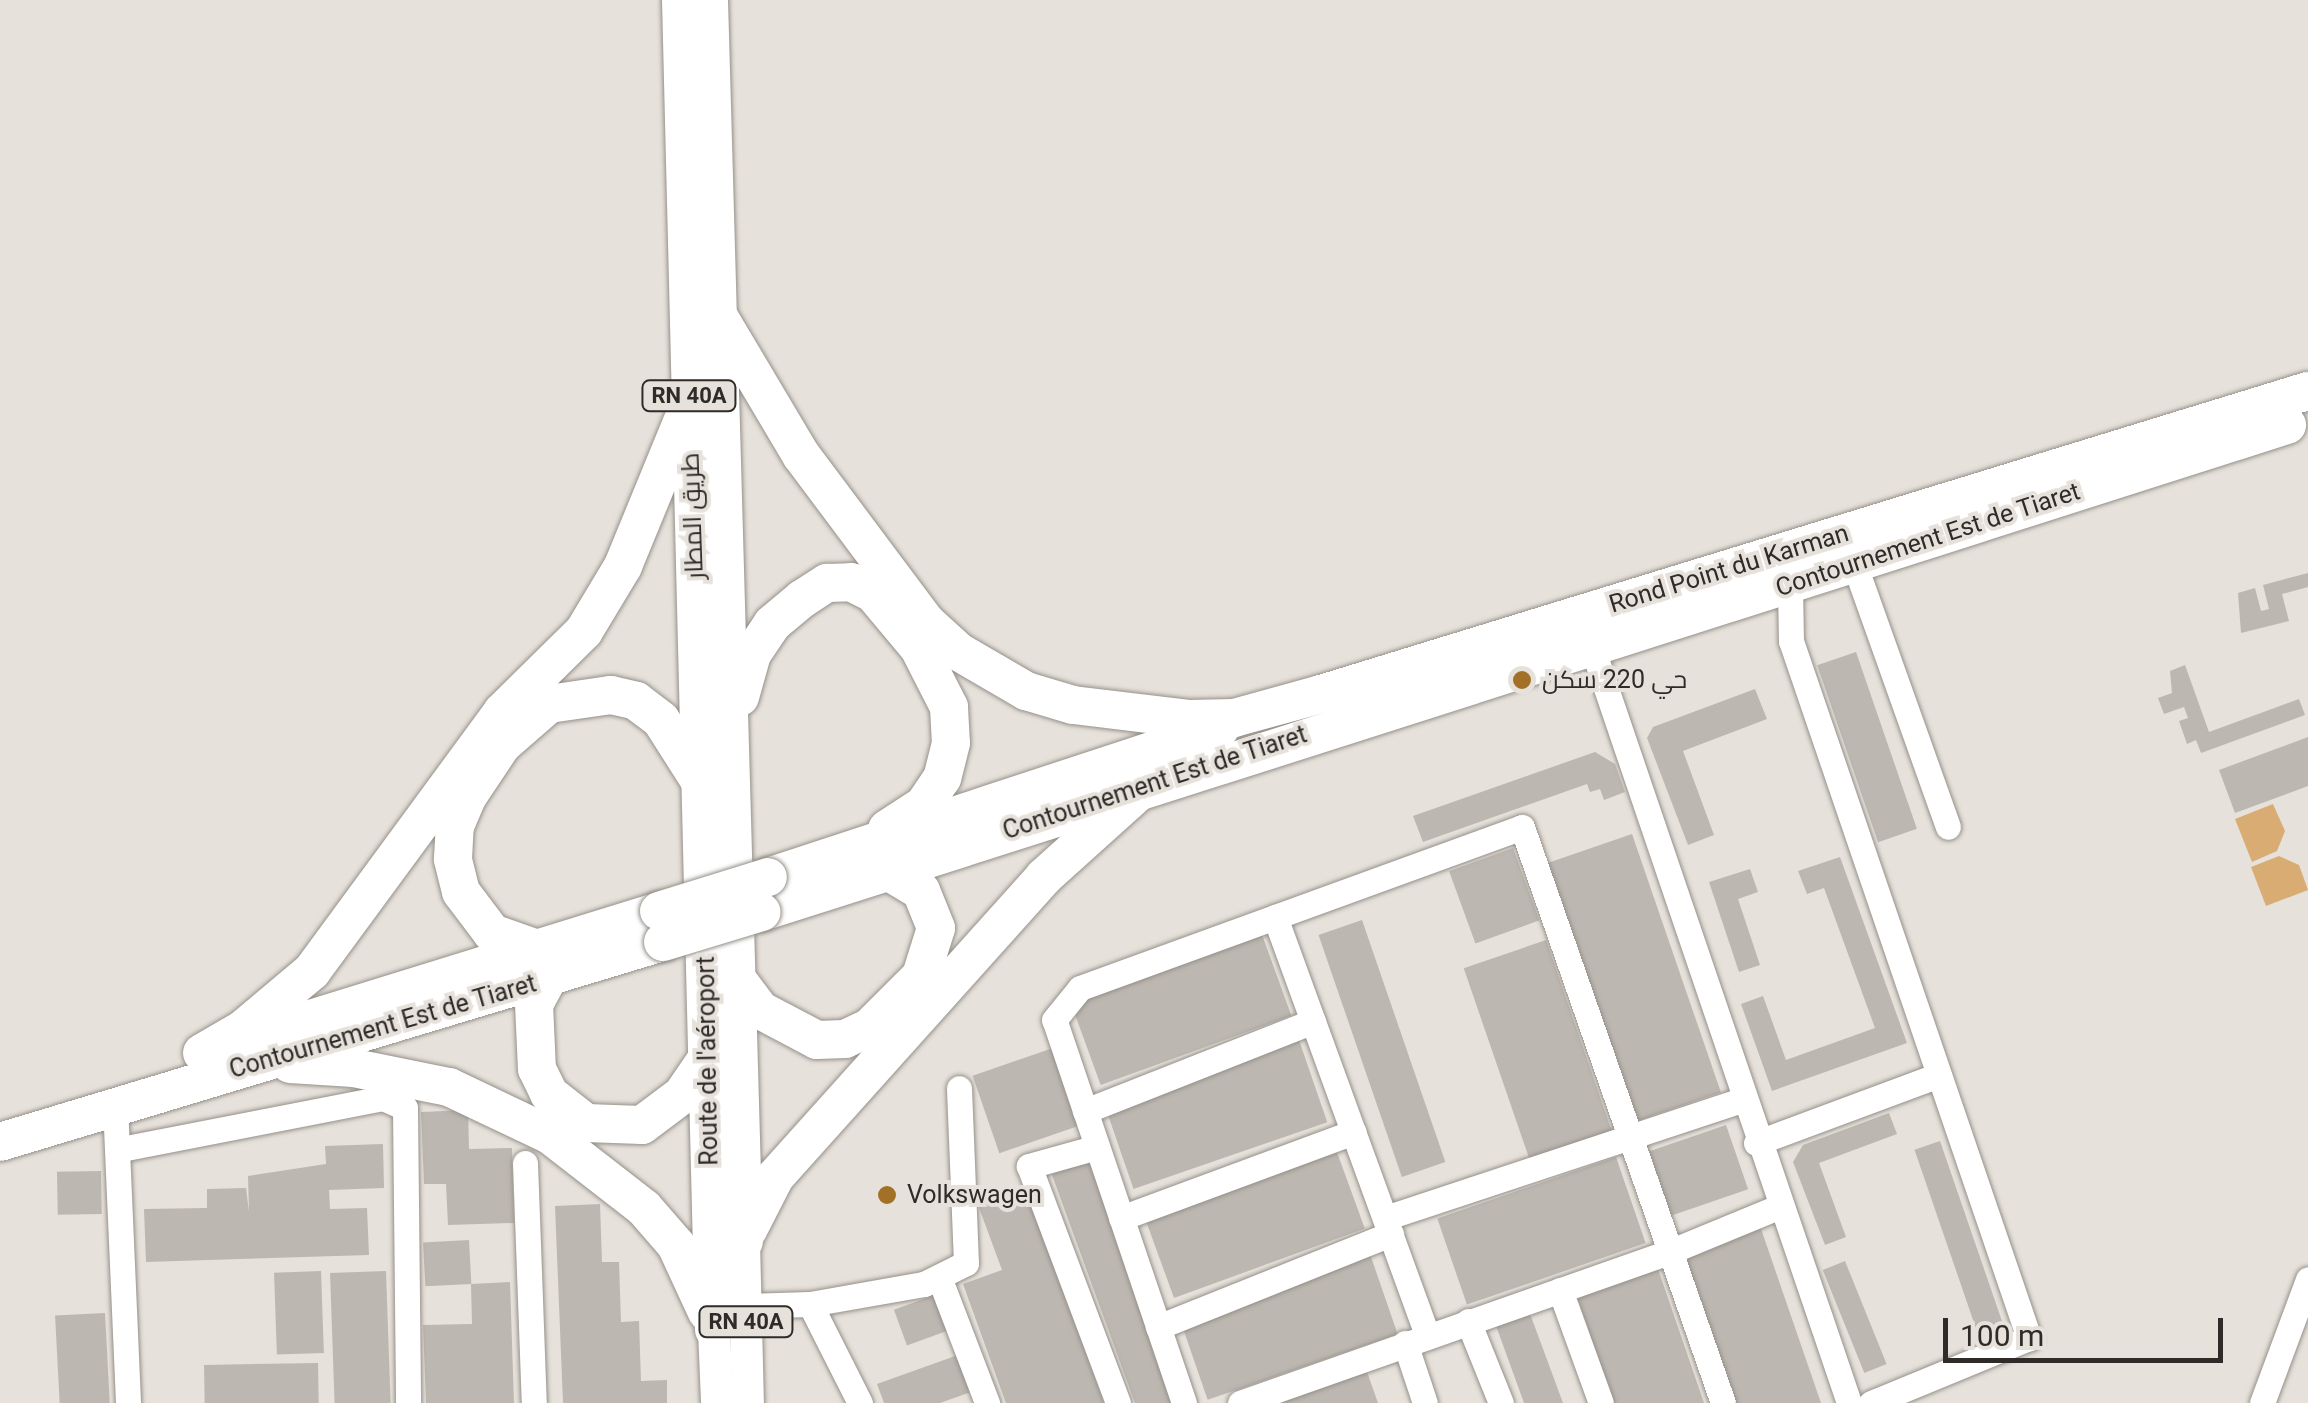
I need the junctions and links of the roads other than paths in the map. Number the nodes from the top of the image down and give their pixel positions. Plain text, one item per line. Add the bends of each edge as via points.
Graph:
1 (681, 0) edge
2 (709, 0) edge
3 (708, 301) junction
4 (2308, 392) edge
5 (689, 406) junction
6 (2308, 418) edge
7 (1854, 563) junction
8 (1790, 585) junction
9 (1592, 647) junction
10 (1322, 694) junction
11 (730, 728) junction
12 (1148, 784) junction
13 (703, 791) junction
14 (1948, 828) dead end
15 (852, 851) junction
16 (888, 871) junction
17 (765, 894) junction
18 (1275, 917) junction
19 (542, 964) junction
20 (739, 982) junction
21 (1314, 1022) junction
22 (202, 1053) junction
23 (708, 1057) junction
24 (258, 1064) junction
25 (1939, 1075) junction
26 (959, 1088) dead end
27 (1742, 1100) junction
28 (116, 1104) junction
29 (1084, 1111) junction
30 (0, 1115) edge
31 (726, 1120) junction
32 (1354, 1132) junction
33 (1629, 1138) junction
34 (0, 1142) edge
35 (1756, 1143) junction
36 (1097, 1147) junction
37 (122, 1149) junction
38 (525, 1163) dead end
39 (1778, 1207) junction
40 (1121, 1218) junction
41 (1388, 1226) junction
42 (744, 1242) junction
43 (1668, 1252) junction
44 (939, 1277) junction
45 (2308, 1279) edge
46 (1560, 1290) junction
47 (810, 1304) junction
48 (746, 1306) junction
49 (1468, 1322) junction
50 (1158, 1327) junction
51 (714, 1330) junction
52 (1416, 1339) junction
53 (1272, 1397) edge
54 (128, 1403) edge
55 (408, 1403) edge
56 (534, 1403) edge
57 (716, 1403) edge
58 (748, 1403) edge
59 (860, 1403) edge
60 (987, 1403) edge
61 (1118, 1403) edge
62 (1184, 1403) edge
63 (1240, 1403) edge
64 (1425, 1403) edge
65 (1502, 1403) edge
66 (1601, 1403) edge
67 (1723, 1403) edge
68 (1848, 1403) edge
69 (1871, 1403) edge
70 (2262, 1403) edge

1 - 3 highway, طريق المطار / RN 40A
2 - 3 highway, طريق المطار / RN 40A
3 - 5 highway, طريق المطار / RN 40A
3 - 10 highway via 780,423 908,600 958,652 986,670 1074,705 1188,720 1234,718
3 - 11 highway, طريق المطار / RN 40A
4 - 10 highway, Rond Point du Karman
5 - 13 highway, طريق المطار / RN 40A
5 - 22 highway via 623,566 584,631 502,712 312,971 243,1029
6 - 7 highway, Contournement Est de Tiaret
7 - 8 highway, Contournement Est de Tiaret
7 - 14 street
8 - 9 highway, Contournement Est de Tiaret
8 - 25 street via 1792,642
9 - 12 highway, Contournement Est de Tiaret
9 - 27 street
10 - 15 highway, Contournement Est de Tiaret
11 - 15 highway via 752,654 772,624 827,583 852,582 872,593 939,681 950,707 951,743 942,778 924,805
11 - 20 highway, Route de l'aéroport / RN 40A
12 - 16 highway, Contournement Est de Tiaret
12 - 42 highway via 1044,877 775,1177
13 - 19 highway via 682,744 636,702 576,696 526,721 468,796 455,826 453,858 461,892 492,933
13 - 23 highway, Route de l'aéroport / RN 40A
15 - 17 highway, Contournement Est de Tiaret
16 - 17 highway, Contournement Est de Tiaret
16 - 20 highway via 922,891 936,928 921,976 869,1028 845,1039 816,1040 760,1010
17 - 19 highway, Contournement Est de Tiaret, bridge
18 - 21 street
18 - 29 street via 1080,988 1054,1020
18 - 33 street via 1522,827
19 - 22 highway, Contournement Est de Tiaret
19 - 23 highway via 534,1004 537,1070 558,1104 586,1123 642,1124 682,1094
19 - 24 highway, Contournement Est de Tiaret
20 - 31 highway, Route de l'aéroport / RN 40A
21 - 29 street
21 - 32 street
22 - 30 highway, Contournement Est de Tiaret
23 - 31 highway, Route de l'aéroport / RN 40A
24 - 28 highway, Contournement Est de Tiaret
24 - 51 highway via 402,1075 493,1104 550,1136 644,1208 676,1245
25 - 35 street
25 - 69 street via 2028,1338
26 - 44 street via 966,1263
27 - 33 street
27 - 35 street
28 - 34 highway, Contournement Est de Tiaret
28 - 37 street
29 - 36 street
31 - 42 highway, Route de l'aéroport / RN 40A
31 - 51 highway, Route de l'aéroport / RN 40A
32 - 40 street
32 - 41 street
33 - 41 street
33 - 43 street
35 - 39 street
36 - 40 street
36 - 61 street via 1029,1166
37 - 54 street
37 - 55 street via 383,1098 405,1108
38 - 56 street
39 - 43 street
39 - 68 street
40 - 50 street
41 - 50 street
41 - 52 street
42 - 48 main road, RN 40A
43 - 46 street
43 - 67 street
44 - 47 street
44 - 60 street
45 - 70 street
46 - 49 street
46 - 66 street
47 - 48 street
47 - 59 street
48 - 58 main road, RN 40A
49 - 52 street
49 - 65 street
50 - 62 street
51 - 57 main road, RN 40A
52 - 53 street
52 - 64 street
53 - 63 street

